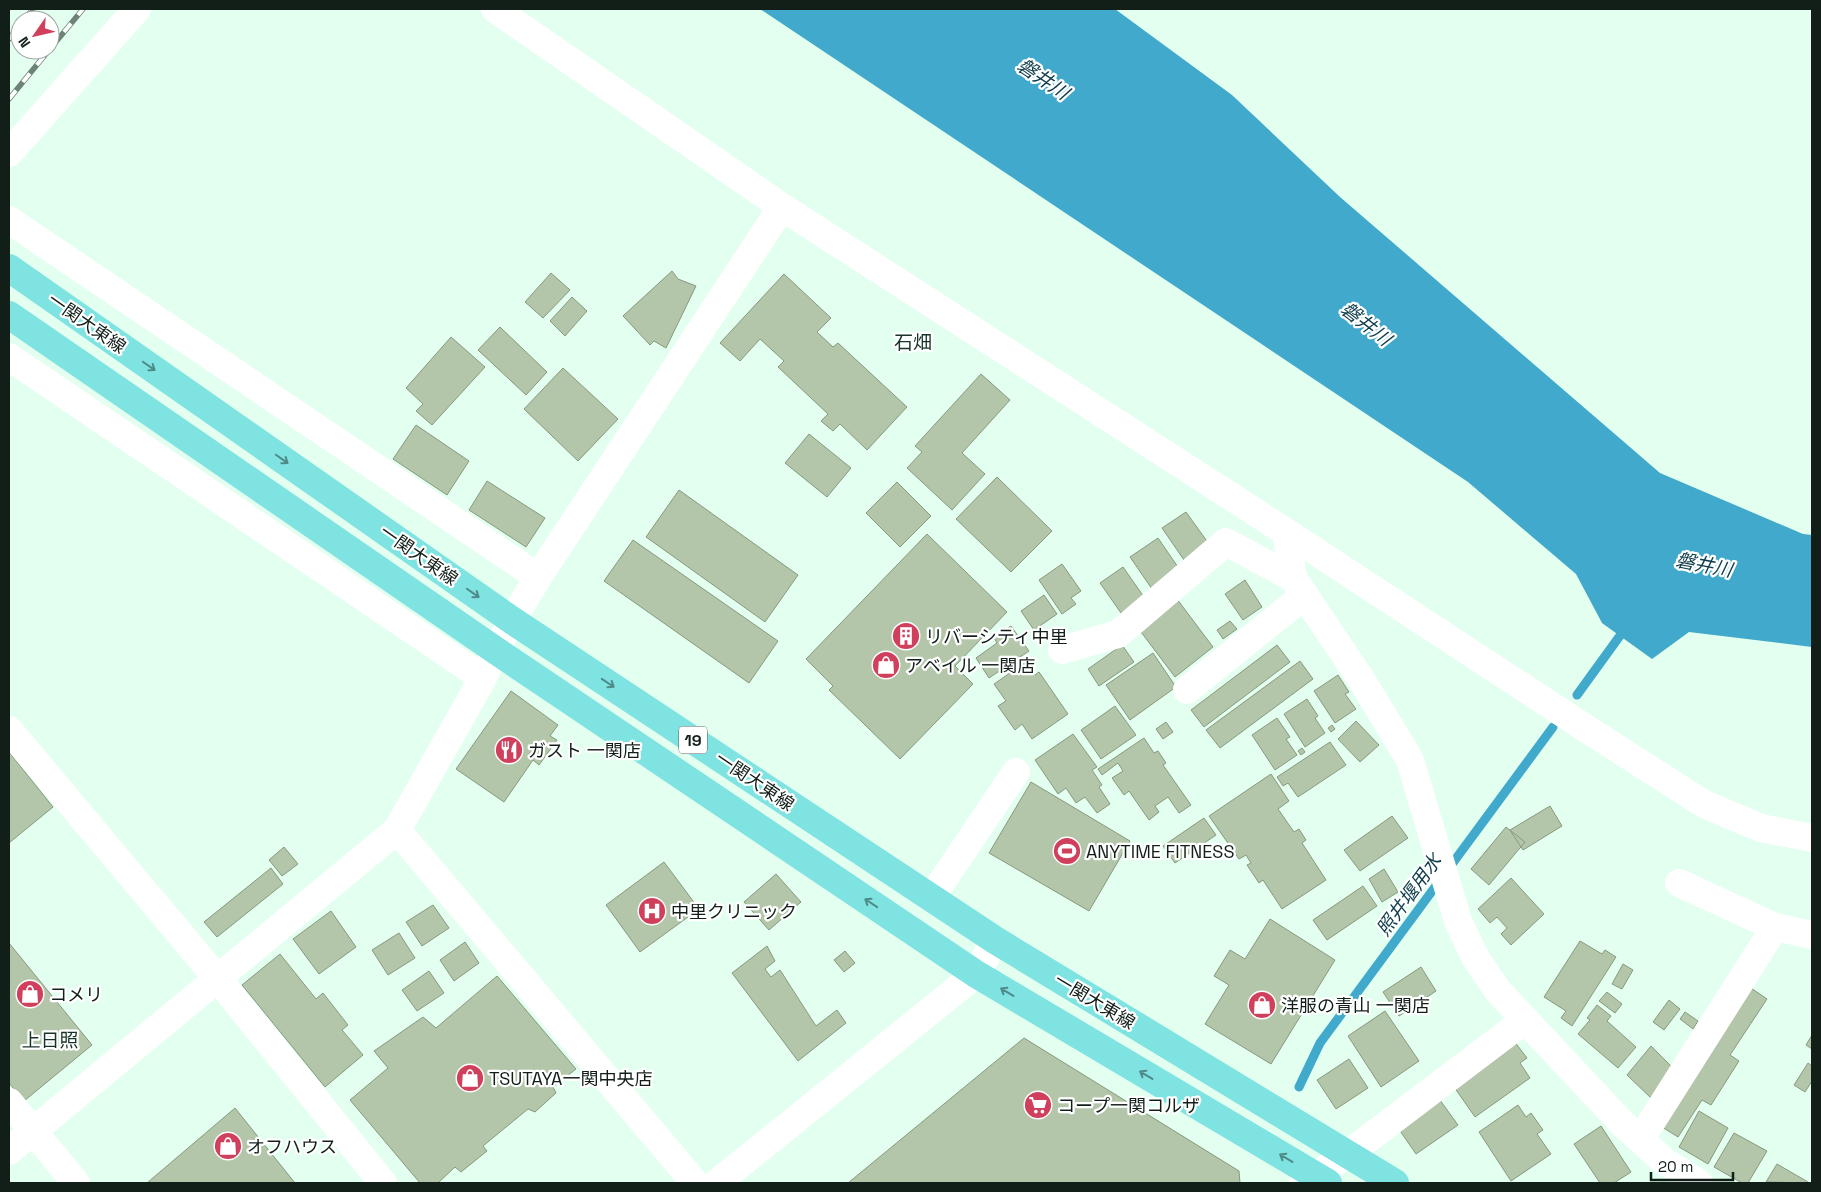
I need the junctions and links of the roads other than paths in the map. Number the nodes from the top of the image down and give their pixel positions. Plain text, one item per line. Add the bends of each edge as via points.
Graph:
1 (137, 9) edge
2 (495, 9) edge
3 (9, 153) edge
4 (782, 207) junction
5 (9, 220) edge
6 (9, 268) edge
7 (9, 315) edge
8 (9, 357) edge
9 (1286, 532) junction
10 (538, 577) junction
11 (1299, 587) junction
12 (514, 621) junction
13 (495, 650) junction
14 (1062, 650) dead end
15 (483, 678) junction
16 (1187, 690) dead end
17 (9, 730) edge
18 (1016, 772) dead end
19 (397, 830) junction
20 (1812, 838) edge
21 (1679, 883) dead end
22 (931, 898) junction
23 (1775, 926) junction
24 (1812, 935) edge
25 (995, 940) junction
26 (976, 974) junction
27 (216, 978) junction
28 (1525, 1020) junction
29 (9, 1102) edge
30 (33, 1131) junction
31 (1640, 1140) junction
32 (9, 1151) edge
33 (1348, 1154) junction
34 (1315, 1180) edge
35 (76, 1183) edge
36 (383, 1183) edge
37 (695, 1183) edge
38 (717, 1183) edge
39 (1395, 1183) edge
40 (1699, 1183) edge

1 - 3 street
2 - 4 street
4 - 9 street
4 - 10 street
5 - 10 street
6 -> 12 main road, 一関大東線 / 19
7 - 13 main road, 一関大東線 / 19
8 - 15 street
9 - 11 street
9 - 20 street via 1704,804 1761,828
10 - 12 street
11 - 14 street via 1226,542 1118,634
11 - 16 street
11 - 28 street via 1361,679 1410,760 1458,921 1475,957 1498,991
12 - 13 street
12 -> 22 main road, 一関大東線 / 19
13 - 15 street
26 -> 13 main road, 一関大東線 / 19
15 - 19 street
17 - 27 street
18 - 22 street
19 - 27 street
19 - 37 street
21 - 23 street
22 - 25 main road, 一関大東線 / 19
23 - 24 street
23 - 31 street
25 - 26 street
25 - 33 main road, 一関大東線 / 19
34 -> 26 main road, 一関大東線 / 19
26 - 38 street
27 - 30 street
27 - 36 street
28 - 31 street
28 - 33 street
29 - 30 street
30 - 32 street
30 - 35 street
31 - 40 street via 1664,1161
33 - 34 street
33 - 39 main road, 一関大東線 / 19

